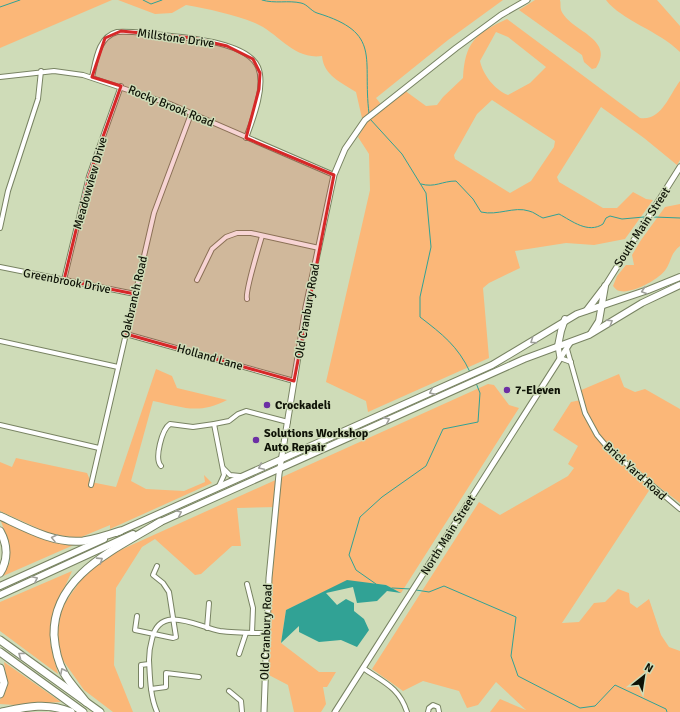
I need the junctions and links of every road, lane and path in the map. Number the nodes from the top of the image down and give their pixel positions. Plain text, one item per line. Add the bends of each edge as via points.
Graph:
1 (526, 0) edge
2 (41, 71) junction
3 (0, 77) edge
4 (92, 77) junction
5 (121, 86) junction
6 (191, 114) junction
7 (246, 138) junction
8 (680, 167) edge
9 (334, 175) junction
10 (0, 228) edge
11 (262, 236) junction
12 (319, 248) junction
13 (0, 267) edge
14 (680, 276) edge
15 (64, 280) junction
16 (197, 280) dead end
17 (680, 284) edge
18 (604, 289) junction
19 (135, 294) junction
20 (247, 299) dead end
21 (616, 300) junction
22 (602, 304) junction
23 (588, 310) junction
24 (566, 320) junction
25 (599, 321) junction
26 (126, 334) junction
27 (589, 335) junction
28 (560, 336) junction
29 (0, 341) edge
30 (570, 342) junction
31 (558, 346) junction
32 (567, 349) junction
33 (560, 358) junction
34 (571, 362) junction
35 (118, 367) junction
36 (294, 380) junction
37 (288, 422) junction
38 (214, 424) junction
39 (0, 425) edge
40 (99, 448) junction
41 (282, 457) junction
42 (161, 466) dead end
43 (280, 467) junction
44 (223, 468) junction
45 (241, 476) junction
46 (91, 485) dead end
47 (218, 486) junction
48 (680, 510) edge
49 (0, 516) edge
50 (160, 522) junction
51 (0, 531) edge
52 (120, 531) junction
53 (157, 566) dead end
54 (0, 573) edge
55 (247, 584) dead end
56 (0, 586) edge
57 (0, 595) edge
58 (210, 603) dead end
59 (137, 616) dead end
60 (175, 620) junction
61 (208, 628) junction
62 (246, 632) junction
63 (154, 633) junction
64 (252, 633) junction
65 (266, 633) junction
66 (0, 640) edge
67 (0, 652) edge
68 (239, 654) dead end
69 (149, 664) junction
70 (0, 668) edge
71 (363, 668) junction
72 (199, 677) dead end
73 (141, 686) dead end
74 (151, 689) junction
75 (229, 691) dead end
76 (0, 694) edge
77 (86, 702) junction
78 (2, 712) edge
79 (70, 712) edge
80 (84, 712) edge
81 (100, 712) edge
82 (157, 712) edge
83 (242, 712) edge
84 (264, 712) edge
85 (335, 712) edge
86 (407, 712) edge
87 (428, 712) edge
88 (439, 712) edge

1 - 9 street, Old Cranbury Road via 501,15 373,112 355,131
2 - 3 street, Rocky Brook Road
2 - 4 street, Rocky Brook Road via 64,71
2 - 10 street via 38,99 8,191
4 - 5 street, Rocky Brook Road
4 - 7 street, Millstone Drive via 103,41 108,35 117,32 193,38 227,46 249,56 260,73 258,100
5 - 6 street, Rocky Brook Road
5 - 15 street, Meadowview Drive via 89,176
6 - 7 street, Rocky Brook Road
6 - 19 street, Oakbranch Road via 154,213
7 - 9 street, Rocky Brook Road
8 - 18 street, South Main Street
9 - 12 street, Old Cranbury Road
11 - 12 street
11 - 16 street via 245,233 226,237 212,249
11 - 20 street via 246,292
12 - 36 street, Old Cranbury Road
13 - 15 street, Greenbrook Drive
14 -> 21 highway
15 - 19 street, Greenbrook Drive
27 -> 17 highway via 642,303
18 - 21 highway via 606,298
18 - 22 highway
18 - 23 highway
19 - 26 street, Oakbranch Road
21 - 22 highway
22 - 23 highway
22 - 25 highway
23 - 24 highway
23 - 25 highway via 598,314
24 - 28 highway
24 -> 41 highway via 506,357 476,372
25 - 27 highway
26 - 35 street, Oakbranch Road
26 - 36 street, Holland Lane
27 - 30 highway
28 - 30 highway via 564,341
28 - 31 highway
29 - 35 street
30 - 31 highway
30 - 32 street, North Main Street
31 - 33 street
43 -> 31 highway
32 - 33 street, North Main Street
32 - 34 street, Brick Yard Road
33 - 34 street
33 - 71 street, North Main Street
34 - 48 street, Brick Yard Road via 583,407 596,435
35 - 40 street, Oakbranch Road
36 - 37 street, Old Cranbury Road
37 - 38 street via 246,411 229,421
37 - 41 street, Old Cranbury Road
38 - 42 street via 193,428 174,424 168,426 164,431 157,460
38 - 44 street
39 - 40 street
40 - 46 street, Oakbranch Road
41 - 43 street, Old Cranbury Road
41 -> 45 highway
50 -> 43 highway
43 - 65 street, Old Cranbury Road
44 - 45 street via 230,475
44 - 47 street via 224,475
45 - 47 highway
47 - 52 highway
52 -> 49 highway via 84,540 62,540 45,536
57 -> 50 highway
77 -> 50 highway via 68,680 58,657 54,639 55,622 61,601 73,582 88,568
51 - 54 highway via 6,551
52 - 56 highway
53 - 60 street via 153,575 169,592
55 - 64 street via 253,608
58 - 61 street
59 - 63 street via 135,630
60 - 61 street via 192,622
60 - 63 street via 161,624
60 - 63 street via 175,638
61 - 62 street
62 - 64 street
62 - 68 street
63 - 69 street
64 - 65 street
65 - 84 street, Old Cranbury Road
77 -> 66 highway
67 - 80 highway
69 - 73 street via 140,665
69 - 74 street
70 - 76 highway via 4,683
71 - 85 street, North Main Street
71 - 86 street via 397,691 404,701
72 - 74 street via 166,673 166,687
74 - 82 street
75 - 83 street via 241,701
77 - 81 highway
78 - 79 highway via 41,706
87 - 88 street via 433,705 438,707

